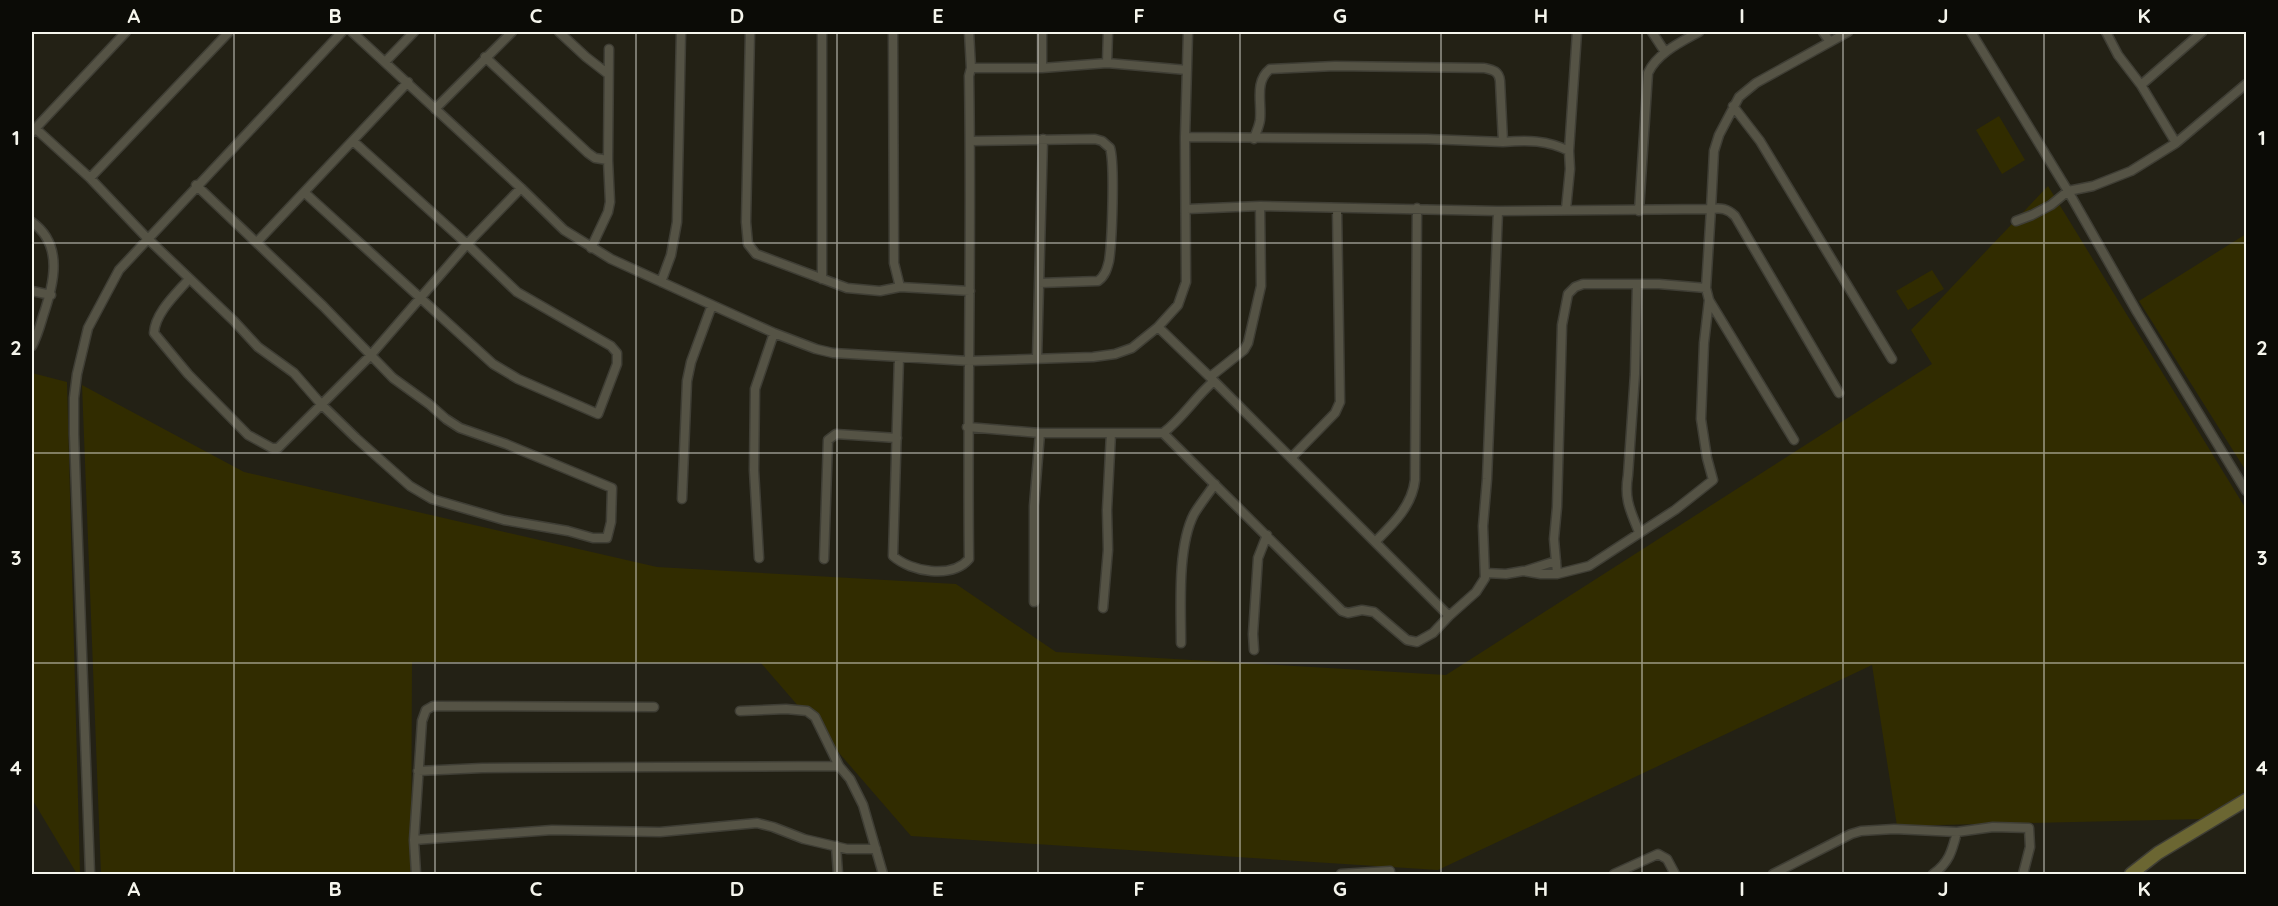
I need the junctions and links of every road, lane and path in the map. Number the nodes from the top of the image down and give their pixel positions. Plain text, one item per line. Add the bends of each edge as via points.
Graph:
1 (126, 32) edge
2 (230, 32) edge
3 (342, 32) edge
4 (352, 32) edge
5 (414, 32) edge
6 (512, 32) edge
7 (559, 32) edge
8 (681, 32) edge
9 (750, 32) edge
10 (822, 32) edge
11 (893, 32) edge
12 (969, 32) edge
13 (1042, 32) edge
14 (1108, 32) edge
15 (1188, 32) edge
16 (1577, 32) edge
17 (1652, 32) edge
18 (1699, 32) edge
19 (1823, 32) edge
20 (1848, 32) edge
21 (1971, 32) edge
22 (2106, 32) edge
23 (2202, 32) edge
24 (1830, 42) junction
25 (609, 49) dead end
26 (1665, 52) junction
27 (485, 57) junction
28 (385, 62) junction
29 (1107, 63) junction
30 (971, 68) junction
31 (1042, 69) junction
32 (1187, 70) junction
33 (608, 74) junction
34 (408, 82) junction
35 (2247, 84) edge
36 (2141, 85) junction
37 (1733, 106) junction
38 (435, 109) junction
39 (34, 130) edge
40 (1185, 137) junction
41 (1254, 138) junction
42 (1043, 139) junction
43 (353, 141) junction
44 (970, 141) junction
45 (1503, 142) junction
46 (2176, 143) junction
47 (1569, 151) junction
48 (608, 160) junction
49 (90, 178) junction
50 (196, 185) junction
51 (521, 188) junction
52 (2068, 191) junction
53 (305, 193) junction
54 (1260, 206) junction
55 (1337, 208) junction
56 (1417, 208) junction
57 (1187, 209) junction
58 (1566, 209) junction
59 (1711, 209) junction
60 (1498, 211) junction
61 (1639, 211) junction
62 (2016, 221) dead end
63 (32, 222) edge
64 (147, 238) junction
65 (257, 242) junction
66 (467, 244) junction
67 (591, 248) junction
68 (189, 279) junction
69 (822, 279) junction
70 (661, 282) junction
71 (1039, 283) junction
72 (1637, 285) junction
73 (900, 287) junction
74 (1706, 288) junction
75 (32, 291) edge
76 (970, 291) junction
77 (51, 294) junction
78 (421, 296) junction
79 (1709, 300) junction
80 (712, 305) junction
81 (1158, 327) junction
82 (774, 333) junction
83 (32, 346) edge
84 (370, 356) junction
85 (899, 357) junction
86 (1037, 359) junction
87 (1892, 359) dead end
88 (969, 361) junction
89 (1212, 379) junction
90 (1839, 393) dead end
91 (321, 404) junction
92 (967, 428) junction
93 (1040, 433) junction
94 (1111, 433) junction
95 (1163, 433) junction
96 (897, 438) junction
97 (1794, 440) dead end
98 (1291, 458) junction
99 (1215, 484) junction
100 (2247, 491) edge
101 (682, 500) dead end
102 (1640, 532) junction
103 (1267, 535) junction
104 (1375, 543) junction
105 (759, 558) dead end
106 (824, 559) dead end
107 (1556, 561) junction
108 (1523, 571) junction
109 (1486, 573) junction
110 (1557, 574) junction
111 (1034, 602) dead end
112 (1103, 608) dead end
113 (1449, 616) junction
114 (1181, 643) dead end
115 (1254, 650) dead end
116 (654, 707) dead end
117 (740, 711) dead end
118 (839, 766) junction
119 (418, 771) junction
120 (2247, 800) edge
121 (1957, 832) junction
122 (414, 840) junction
123 (837, 846) junction
124 (876, 849) junction
125 (1390, 871) dead end
126 (90, 874) edge
127 (416, 874) edge
128 (838, 874) edge
129 (883, 874) edge
130 (1341, 874) edge
131 (1614, 874) edge
132 (1675, 874) edge
133 (1773, 874) edge
134 (1933, 874) edge
135 (2023, 874) edge
136 (2131, 874) edge

1 - 39 street
2 - 49 street
3 - 50 street
4 - 28 street
5 - 28 street
6 - 27 street
7 - 33 street
8 - 70 street via 677,222
9 - 69 street via 748,244 756,254
10 - 69 street
11 - 73 street via 894,263
12 - 30 street
13 - 31 street
14 - 29 street
15 - 32 street
16 - 47 street
17 - 26 street
18 - 26 street
19 - 24 street
20 - 24 street
21 - 52 street
22 - 36 street
23 - 36 street
24 - 37 street via 1756,83
25 - 33 street
26 - 61 street via 1651,66 1647,77
27 - 38 street
27 - 48 street via 588,153
28 - 34 street
29 - 31 street
29 - 32 street
30 - 31 street
30 - 44 street
32 - 40 street
33 - 48 street
34 - 38 street
34 - 43 street
35 - 46 street
36 - 46 street
37 - 59 street via 1714,151
37 - 87 street via 1760,141
38 - 51 street
39 - 49 street
40 - 41 street
40 - 57 street
41 - 45 street
41 - 45 street via 1260,122 1260,86 1270,69 1380,66 1495,70 1500,81
42 - 44 street
42 - 71 street
42 - 71 street via 1095,140 1107,144 1111,152 1112,194 1109,260 1104,275 1098,281
43 - 53 street
43 - 66 street
44 - 76 street
45 - 47 street via 1540,141
46 - 52 street via 2131,171
47 - 58 street
48 - 67 street via 610,202
49 - 64 street
50 - 64 street
50 - 65 street
51 - 66 street
51 - 67 street via 564,230
52 - 62 street via 2051,205
52 - 100 street
53 - 65 street
53 - 78 street
54 - 55 street
54 - 57 street
54 - 89 street via 1262,286 1251,333 1244,350
55 - 56 street
55 - 98 street via 1340,402 1335,414
56 - 60 street
56 - 104 street via 1415,480 1405,507
57 - 81 street via 1185,282 1178,305
58 - 60 street
58 - 61 street
59 - 61 street
59 - 74 street
59 - 90 street via 1723,208 1735,216
60 - 109 street via 1483,526
63 - 77 street via 52,250 55,273
64 - 68 street
64 - 126 street via 118,270 88,328 74,398
65 - 84 street
66 - 78 street
66 - 78 street via 517,292 617,353 617,364 598,414 518,379 494,364
67 - 70 street
68 - 91 street via 258,347 294,374
68 - 91 street via 169,301 154,333 248,435 278,448
69 - 73 street via 847,288 880,291
70 - 80 street
71 - 86 street
72 - 74 street
72 - 102 street via 1626,491 1628,507
72 - 107 street via 1583,284 1566,298
73 - 76 street
74 - 79 street
75 - 77 street
76 - 88 street
77 - 83 street
78 - 84 street
79 - 97 street
79 - 102 street via 1701,418 1713,480
80 - 82 street
80 - 101 street via 687,381
81 - 86 street via 1132,348 1115,354
81 - 89 street
82 - 85 street via 833,353
82 - 105 street via 755,389
84 - 91 street
84 - 91 street via 460,428 612,488 607,538 504,520 432,499 410,486
85 - 88 street
85 - 96 street
86 - 88 street
88 - 92 street
89 - 95 street
89 - 98 street
92 - 93 street
92 - 96 street via 969,559 955,570 941,572 910,566 893,556
93 - 94 street
93 - 111 street
94 - 95 street
94 - 112 street
95 - 99 street
96 - 106 street via 836,434 828,440
98 - 104 street
99 - 103 street
99 - 114 street via 1187,531 1180,586
102 - 110 street via 1588,566
103 - 113 street via 1345,613 1374,612 1407,640 1418,642
103 - 115 street via 1258,558
104 - 113 street
107 - 108 street
107 - 110 street
108 - 109 street
108 - 110 street
109 - 113 street via 1476,592
116 - 119 street via 433,706 426,710 422,720
117 - 118 street via 807,711 815,717
118 - 119 street
118 - 124 street via 863,805
119 - 122 street
120 - 136 street via 2158,853
121 - 133 street via 1861,831
121 - 134 street via 1951,855 1944,867
121 - 135 street via 2029,828 2030,847
122 - 123 street via 552,830 660,832 757,823
122 - 127 street
123 - 124 street
123 - 128 street
124 - 129 street
125 - 130 street
131 - 132 street via 1658,854 1667,859

